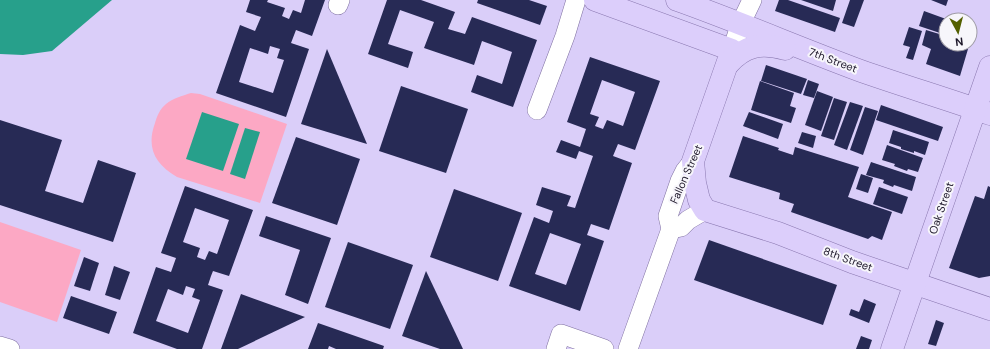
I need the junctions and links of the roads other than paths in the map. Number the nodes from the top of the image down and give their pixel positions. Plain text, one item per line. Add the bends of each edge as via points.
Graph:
1 (576, 0) edge
2 (594, 0) edge
3 (677, 0) edge
4 (752, 0) edge
5 (741, 23) junction
6 (730, 57) junction
7 (990, 67) edge
8 (861, 71) junction
9 (537, 110) dead end
10 (983, 112) edge
11 (694, 161) junction
12 (705, 210) junction
13 (671, 229) junction
14 (915, 283) junction
15 (990, 310) edge
16 (0, 346) edge
17 (10, 349) edge
18 (556, 349) edge
19 (604, 349) edge
20 (628, 349) edge
21 (892, 349) edge

1 - 9 street
2 - 6 main road
3 - 5 main road, 7th Street
4 - 5 street, Fallon Street
5 - 6 street, Fallon Street
5 - 8 main road, 7th Street
6 - 8 main road via 749,48 777,47
6 - 11 main road, Fallon Street
7 - 10 main road, Oak Street
8 - 10 main road, 7th Street
10 - 14 main road, Oak Street
11 - 12 main road via 695,183 699,200
11 - 13 street, Fallon Street via 680,181 668,216
12 - 13 street via 681,227
12 - 14 main road, 8th Street via 778,233
13 - 20 street, Fallon Street
14 - 15 main road, 8th Street
14 - 21 main road, Oak Street
16 - 17 street
18 - 19 street via 561,334

